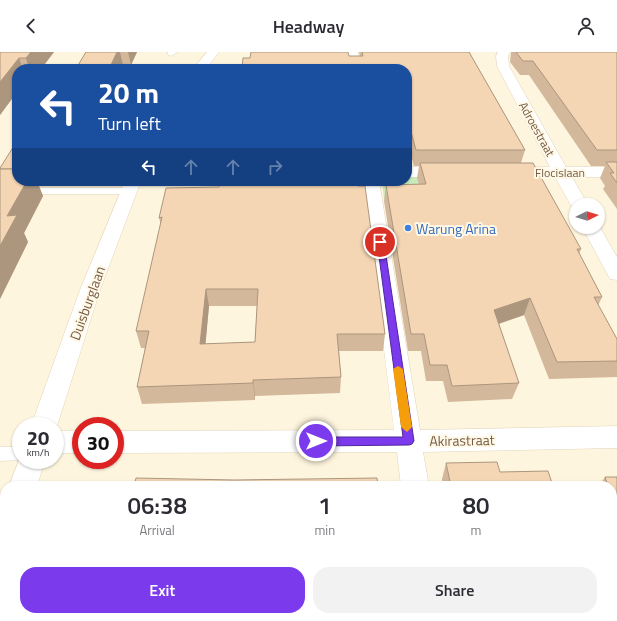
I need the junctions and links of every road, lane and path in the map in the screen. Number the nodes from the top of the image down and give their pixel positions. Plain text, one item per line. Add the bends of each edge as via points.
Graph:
1 (214, 52) edge
2 (352, 52) edge
3 (504, 52) edge
4 (203, 64) edge
5 (354, 64) edge
6 (412, 172) edge
7 (461, 172) edge
8 (492, 172) edge
9 (561, 172) junction
10 (617, 172) edge
11 (131, 186) edge
12 (372, 186) edge
13 (0, 191) edge
14 (575, 198) edge
15 (595, 234) edge
16 (617, 274) edge
17 (47, 417) edge
18 (617, 437) edge
19 (409, 441) junction
20 (124, 442) edge
21 (0, 454) edge
22 (12, 454) edge
23 (29, 469) edge
24 (25, 481) edge
25 (414, 481) edge

1 - 4 street
2 - 5 street
3 - 9 street, Adroestraat via 503,66
6 - 7 street
8 - 9 street, Flocislaan
9 - 10 street, Flocislaan
9 - 14 street, Adroestraat
11 - 13 lane
11 - 17 street, Duisburglaan via 90,290
12 - 19 street
15 - 16 street
18 - 19 street, Akirastraat
19 - 20 street, Akirastraat
19 - 25 street
21 - 22 lane
23 - 24 street

